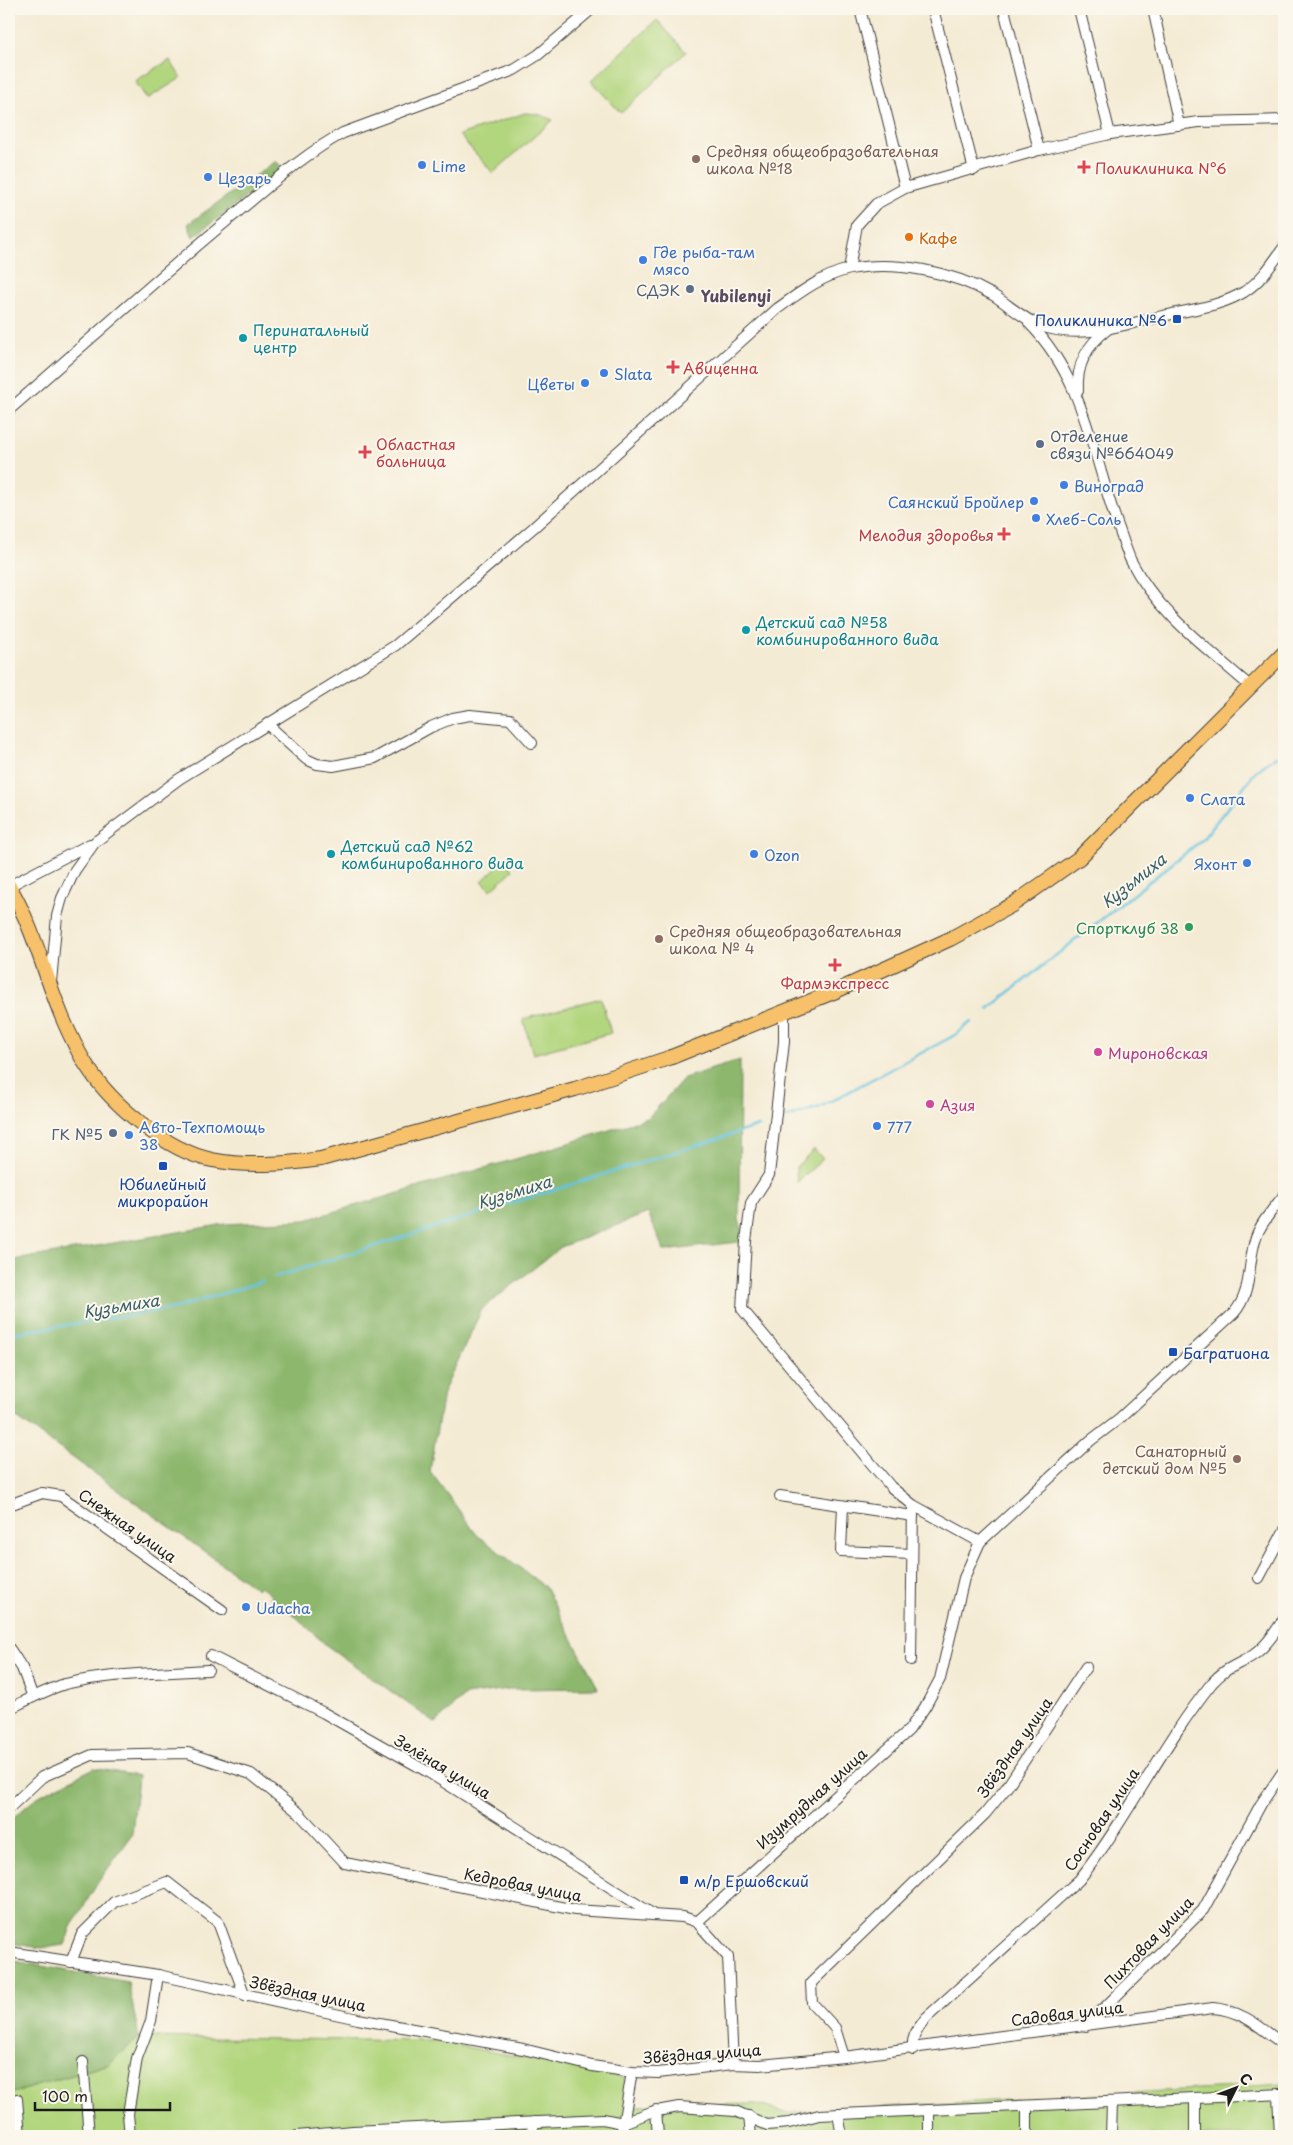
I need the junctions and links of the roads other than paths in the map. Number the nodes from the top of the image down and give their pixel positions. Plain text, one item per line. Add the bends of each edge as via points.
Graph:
1 (592, 9) edge
2 (860, 9) edge
3 (933, 9) edge
4 (1004, 9) edge
5 (1079, 9) edge
6 (1153, 9) edge
7 (1284, 120) edge
8 (1179, 125) junction
9 (1110, 134) junction
10 (1039, 150) junction
11 (974, 170) junction
12 (905, 188) junction
13 (1284, 247) edge
14 (849, 269) junction
15 (1022, 316) junction
16 (1108, 329) junction
17 (1079, 399) junction
18 (9, 410) edge
19 (1284, 653) edge
20 (1251, 687) junction
21 (267, 724) junction
22 (532, 743) dead end
23 (95, 842) junction
24 (9, 886) edge
25 (51, 985) junction
26 (784, 1013) junction
27 (1284, 1195) edge
28 (780, 1496) dead end
29 (9, 1505) edge
30 (843, 1506) junction
31 (913, 1506) junction
32 (913, 1516) junction
33 (1284, 1531) edge
34 (980, 1542) junction
35 (912, 1554) junction
36 (1259, 1578) dead end
37 (222, 1610) dead end
38 (1284, 1618) edge
39 (9, 1648) edge
40 (211, 1656) dead end
41 (912, 1660) dead end
42 (1086, 1667) dead end
43 (208, 1670) dead end
44 (33, 1697) junction
45 (9, 1710) edge
46 (1284, 1770) edge
47 (9, 1808) edge
48 (652, 1914) junction
49 (697, 1922) junction
50 (9, 1952) edge
51 (71, 1962) junction
52 (158, 1975) junction
53 (245, 1996) junction
54 (1086, 2026) junction
55 (1284, 2045) edge
56 (913, 2050) junction
57 (844, 2057) junction
58 (83, 2062) dead end
59 (733, 2064) junction
60 (632, 2072) junction
61 (1281, 2094) edge
62 (1195, 2098) junction
63 (17, 2099) dead end
64 (1112, 2102) junction
65 (1027, 2106) junction
66 (656, 2110) junction
67 (930, 2110) junction
68 (838, 2114) junction
69 (749, 2116) junction
70 (534, 2122) junction
71 (623, 2124) junction
72 (438, 2132) edge
73 (352, 2133) edge
74 (20, 2136) edge
75 (89, 2136) edge
76 (130, 2136) edge
77 (297, 2136) edge
78 (530, 2136) edge
79 (620, 2136) edge
80 (658, 2136) edge
81 (751, 2136) edge
82 (842, 2136) edge
83 (929, 2136) edge
84 (1027, 2136) edge
85 (1111, 2136) edge
86 (1194, 2136) edge
87 (1280, 2136) edge

1 - 18 street via 538,55 514,70 330,140 209,236
2 - 12 street
3 - 11 street
4 - 10 street
5 - 9 street
6 - 8 street
7 - 8 street
8 - 9 street
9 - 10 street
10 - 11 street
11 - 12 street
12 - 14 street via 876,204 857,225
13 - 16 street via 1255,284 1228,300
14 - 15 street via 906,268 943,275 993,295
14 - 21 street via 810,286 777,309 526,534 404,638
15 - 16 street via 1040,326 1060,330
15 - 17 street via 1055,354
16 - 17 street via 1096,338 1081,364 1077,382
17 - 20 street via 1130,559 1141,579 1167,611
19 - 20 main road
20 - 26 main road via 1116,823 1045,884 941,944
21 - 22 street via 306,759 334,766 374,758 431,727 470,715 510,719
21 - 23 street via 154,796
23 - 24 street
23 - 25 street via 75,870 62,898 57,916
24 - 25 main road via 31,929
25 - 26 main road via 66,1026 88,1067 124,1107 180,1148 211,1159 248,1164 321,1159 406,1137 575,1089 669,1058
26 - 31 street via 784,1042 769,1175 751,1203 742,1309 890,1487
27 - 34 street via 1257,1235 1247,1291 1234,1313
28 - 30 street
29 - 37 street, Снежная улица via 42,1493 61,1496
30 - 32 street
30 - 35 street via 841,1551
31 - 32 street
31 - 34 street
32 - 35 street
33 - 36 street
34 - 49 street, Изумрудная улица via 964,1578 940,1679 909,1730
35 - 41 street
38 - 56 street, Сосновая улица via 1254,1655 1228,1667 1211,1685 1079,1880 931,2014 915,2032
39 - 44 street via 22,1668
40 - 48 street, Зелёная улица via 324,1713 428,1772
42 - 57 street, Звёздная улица via 986,1814 811,1983 812,2003 835,2028
43 - 44 street via 103,1677 64,1685
44 - 45 street
46 - 54 street, Пихтовая улица via 1261,1804 1203,1910
47 - 48 street, Кедровая улица via 42,1777 92,1755 188,1753 251,1774 298,1812 345,1863 575,1910
48 - 49 street, Кедровая улица
49 - 59 street via 728,1957
50 - 51 street, Звёздная улица
51 - 52 street, Звёздная улица
51 - 53 street via 82,1934 114,1902 167,1882 218,1922
52 - 53 street, Звёздная улица
52 - 76 street via 151,2021 137,2058 128,2114
53 - 60 street, Звёздная улица
54 - 55 street, Садовая улица via 1212,2008 1227,2009 1242,2015
54 - 56 street, Садовая улица
56 - 57 street, Садовая улица
57 - 59 street, Звёздная улица via 760,2065
58 - 75 street
59 - 60 street, Звёздная улица via 658,2073
60 - 71 street
61 - 62 street
61 - 87 street
62 - 64 street
62 - 86 street
63 - 74 street
64 - 65 street
64 - 85 street
65 - 67 street
65 - 84 street
66 - 69 street via 679,2107 735,2111
66 - 71 street
66 - 80 street
67 - 68 street
67 - 83 street
68 - 69 street via 767,2125
68 - 82 street
69 - 81 street
70 - 71 street via 603,2119
70 - 72 street
70 - 78 street
71 - 79 street
72 - 73 street
73 - 77 street

